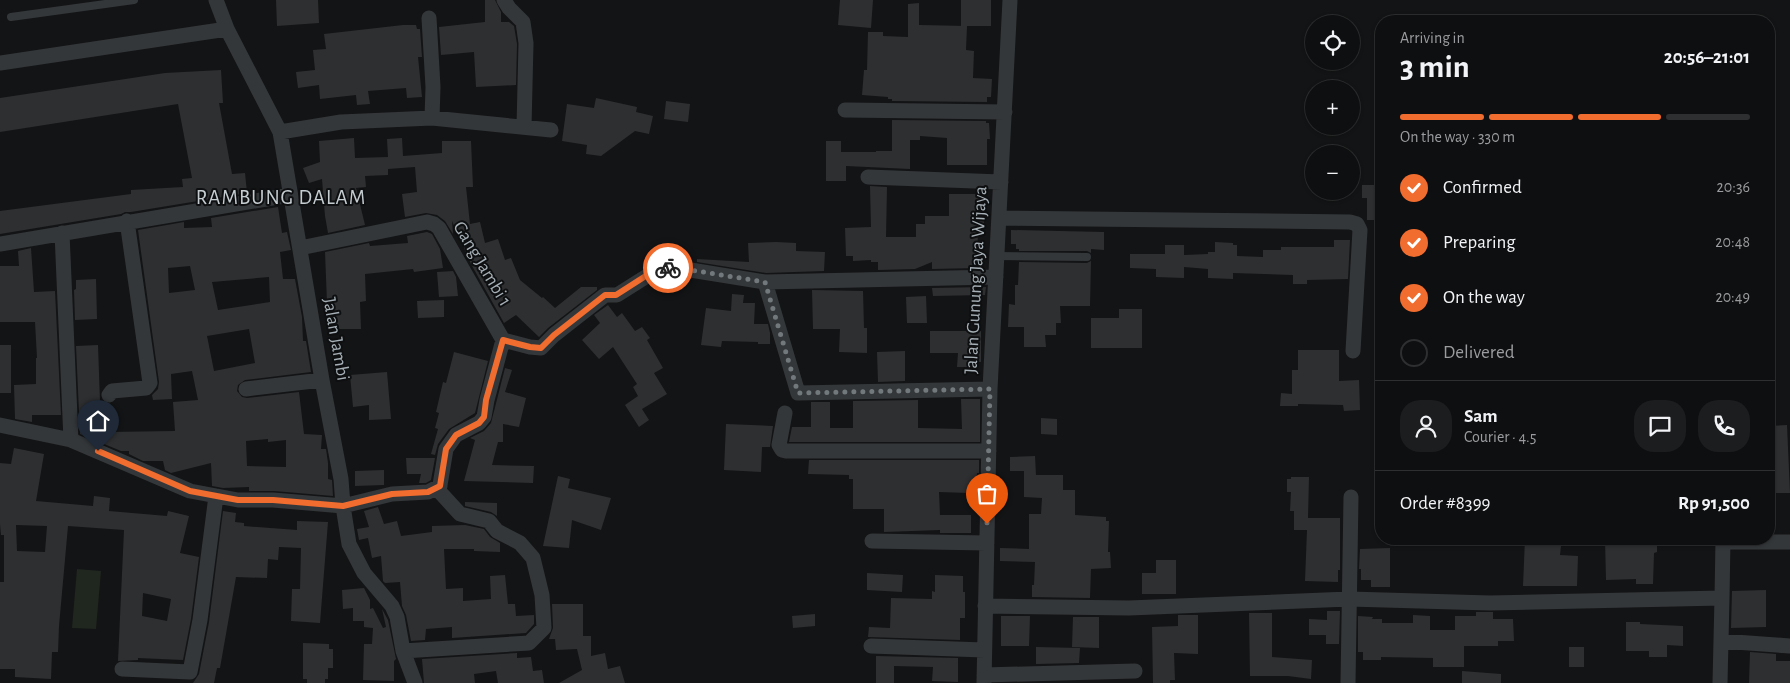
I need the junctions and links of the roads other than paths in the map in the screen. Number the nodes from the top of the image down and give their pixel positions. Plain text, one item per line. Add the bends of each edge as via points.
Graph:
1 (134, 0) edge
2 (216, 0) edge
3 (504, 0) edge
4 (1010, 0) edge
5 (116, 1) edge
6 (11, 17) dead end
7 (429, 18) dead end
8 (227, 29) junction
9 (0, 63) edge
10 (845, 110) dead end
11 (1005, 112) junction
12 (432, 118) junction
13 (524, 127) junction
14 (551, 130) dead end
15 (280, 132) junction
16 (868, 177) dead end
17 (1001, 182) junction
18 (290, 195) junction
19 (999, 218) junction
20 (127, 221) junction
21 (62, 233) junction
22 (0, 244) edge
23 (300, 248) junction
24 (997, 256) junction
25 (1087, 257) dead end
26 (996, 277) junction
27 (765, 282) junction
28 (503, 340) junction
29 (1353, 351) dead end
30 (322, 380) junction
31 (246, 389) dead end
32 (990, 389) junction
33 (109, 395) dead end
34 (785, 413) dead end
35 (0, 425) edge
36 (71, 440) junction
37 (989, 451) junction
38 (440, 486) junction
39 (216, 496) junction
40 (1351, 497) dead end
41 (343, 506) junction
42 (872, 541) dead end
43 (1775, 542) edge
44 (1790, 542) edge
45 (987, 543) junction
46 (1722, 545) edge
47 (1722, 598) junction
48 (1349, 599) junction
49 (985, 606) junction
50 (1721, 640) junction
51 (871, 646) dead end
52 (1790, 646) edge
53 (984, 650) junction
54 (403, 652) junction
55 (122, 669) dead end
56 (1135, 671) dead end
57 (189, 677) edge
58 (984, 679) edge
59 (415, 683) edge
60 (1348, 683) edge
61 (1720, 683) edge

1 - 5 lane
2 - 8 street, Jalan Jambi
3 - 13 street via 523,22 526,43
4 - 11 street, Jalan Gunung Jaya Wijaya
5 - 6 lane
7 - 12 street via 434,87
8 - 9 street
8 - 15 street, Jalan Jambi
10 - 11 street
11 - 17 street, Jalan Gunung Jaya Wijaya
12 - 13 street
12 - 15 street via 341,122
13 - 14 street
15 - 18 street, Jalan Jambi
16 - 17 street
17 - 19 street, Jalan Gunung Jaya Wijaya
18 - 20 street
18 - 23 street, Jalan Jambi
19 - 24 street, Jalan Gunung Jaya Wijaya
19 - 29 street via 1357,224 1360,230
20 - 21 street
20 - 33 street via 150,383 146,388 112,391
21 - 22 street
21 - 36 street
23 - 28 street, Gang Jambi 1 via 427,222 434,224
23 - 30 street, Jalan Jambi
24 - 25 lane
24 - 26 street, Jalan Gunung Jaya Wijaya
26 - 27 street
26 - 32 street, Jalan Gunung Jaya Wijaya
27 - 28 street via 672,267 655,270 631,288 616,295 605,295 541,348
27 - 32 street via 798,393
28 - 38 street via 484,417 456,435 446,449
30 - 31 street
30 - 41 street, Jalan Jambi
32 - 37 street, Jalan Gunung Jaya Wijaya
34 - 37 street via 779,445 786,451
35 - 36 street
36 - 39 street via 190,491
37 - 45 street, Jalan Gunung Jaya Wijaya
38 - 41 street via 428,492 392,494
38 - 54 street via 442,496 460,514 489,521 498,531 520,543 533,558 542,595 544,628 529,644
39 - 41 street
39 - 57 street
40 - 48 street
41 - 54 street, Jalan Jambi via 349,544 364,573 392,606
42 - 45 street
43 - 44 street
45 - 49 street, Jalan Gunung Jaya Wijaya
46 - 47 street
47 - 48 street via 1490,604
47 - 50 street
48 - 49 street via 1129,608
48 - 60 street
49 - 53 street, Jalan Gunung Jaya Wijaya
50 - 52 street
50 - 61 street
51 - 53 street
53 - 58 street, Jalan Gunung Jaya Wijaya
54 - 59 street, Jalan Jambi
55 - 57 street
56 - 58 street

